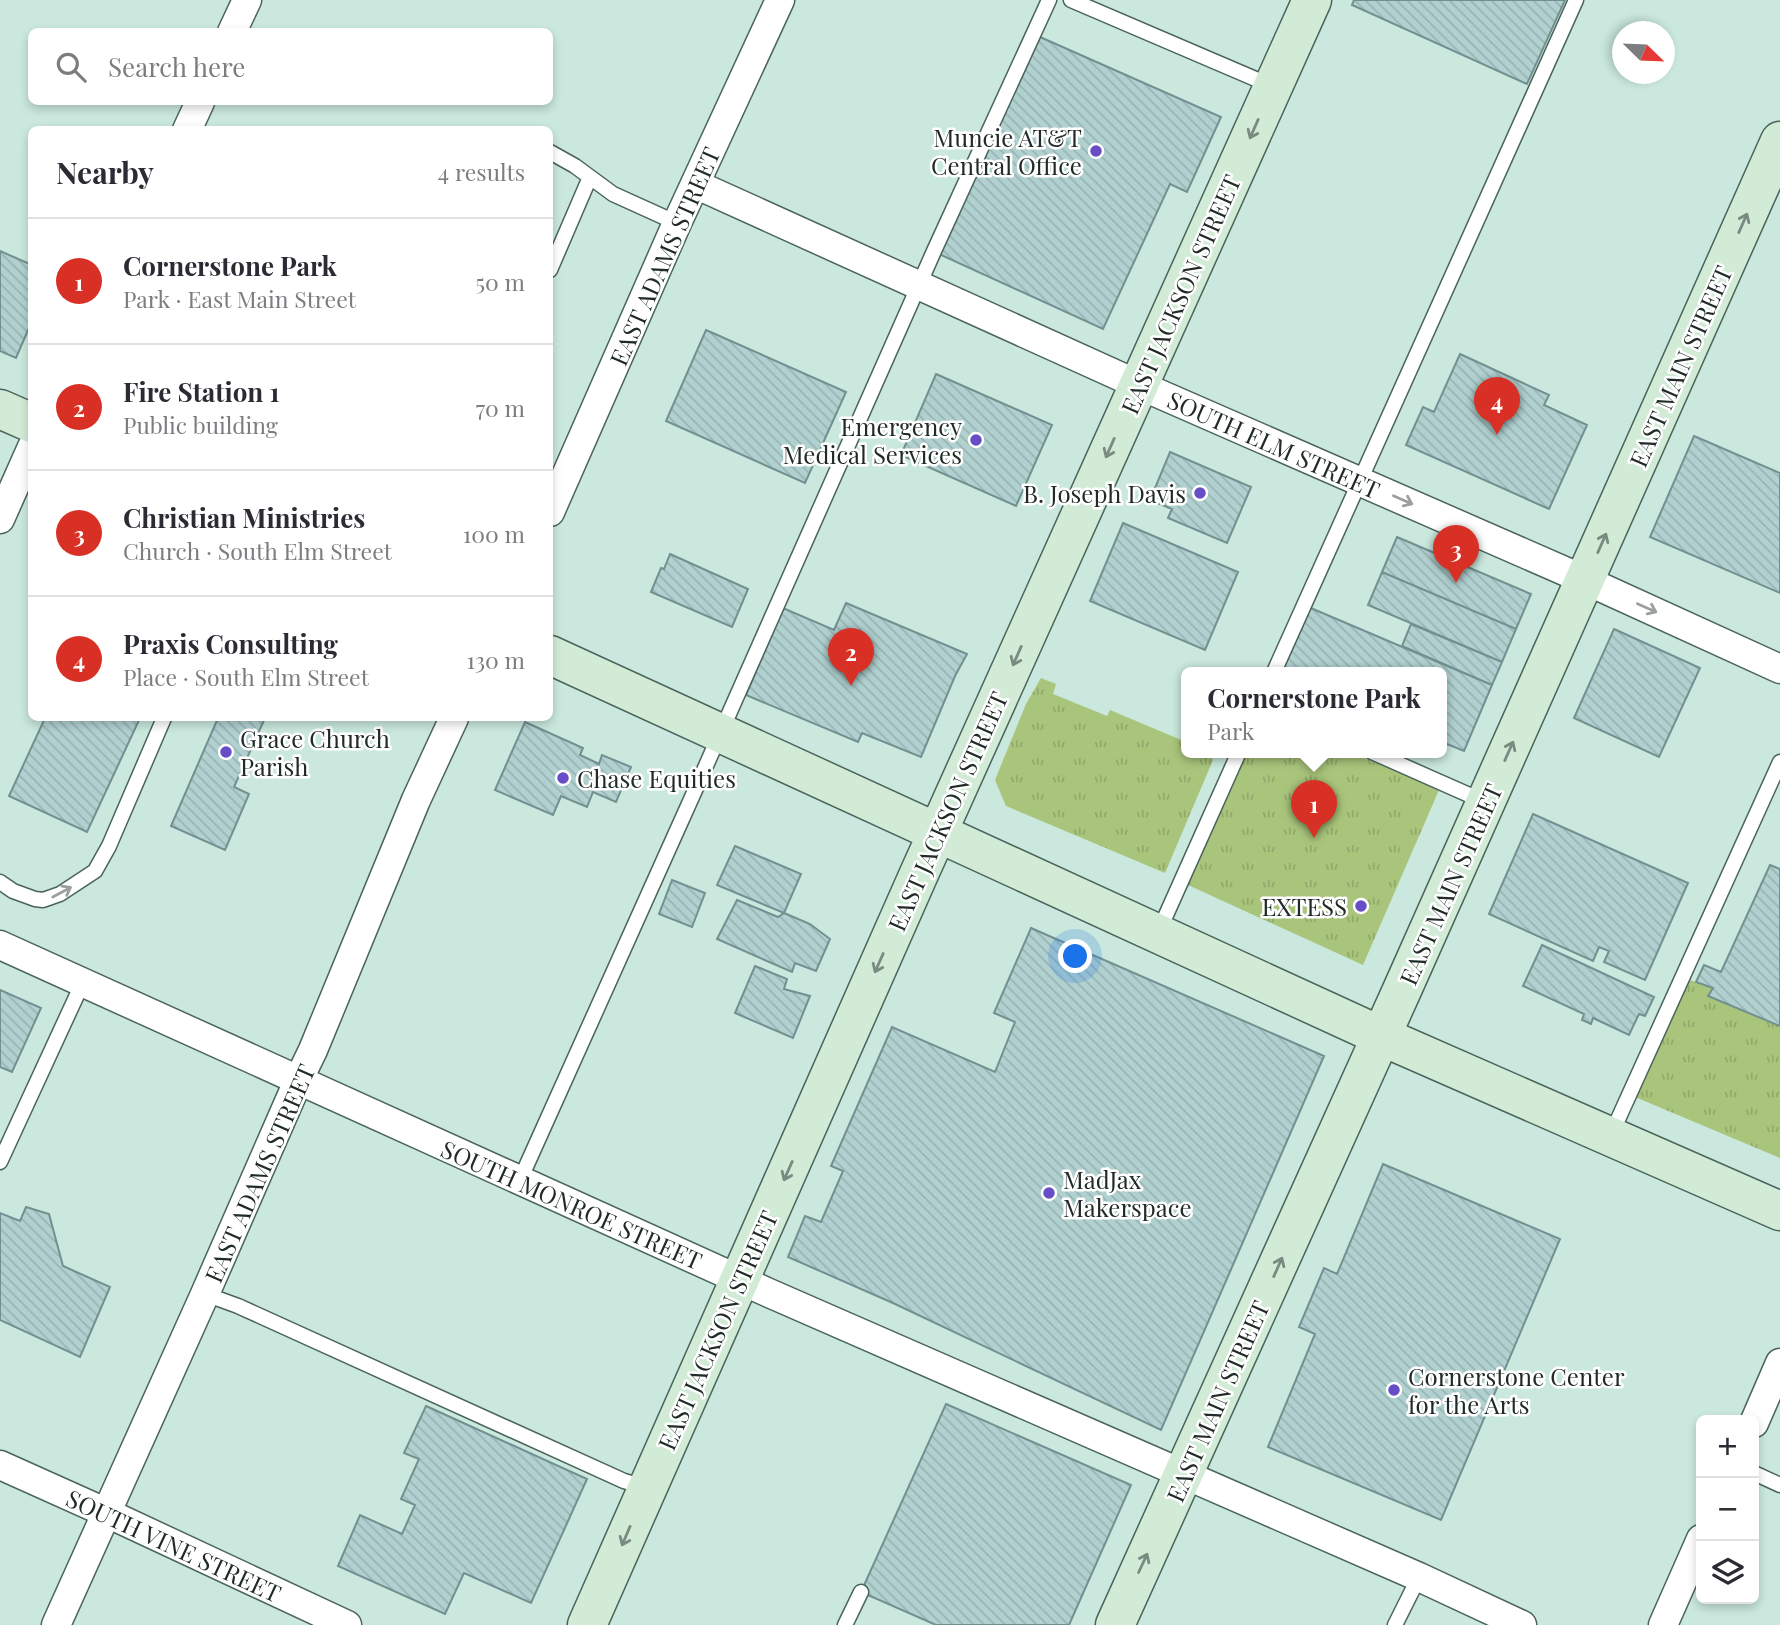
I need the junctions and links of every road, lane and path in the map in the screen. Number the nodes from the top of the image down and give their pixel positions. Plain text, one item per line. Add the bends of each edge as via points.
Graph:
1 (247, 0) edge
2 (780, 0) edge
3 (1049, 0) edge
4 (1072, 0) edge
5 (1312, 0) edge
6 (1576, 0) edge
7 (234, 28) edge
8 (1273, 87) junction
9 (199, 105) edge
10 (189, 126) edge
11 (1780, 141) edge
12 (553, 154) edge
13 (590, 177) junction
14 (695, 184) junction
15 (677, 223) junction
16 (553, 263) edge
17 (919, 285) junction
18 (1139, 385) junction
19 (0, 409) edge
20 (28, 421) edge
21 (28, 456) edge
22 (1359, 481) junction
23 (553, 505) edge
24 (0, 519) edge
25 (1585, 580) junction
26 (553, 656) edge
27 (1276, 667) edge
28 (1780, 668) edge
29 (162, 721) edge
30 (453, 721) edge
31 (721, 733) junction
32 (1235, 758) edge
33 (1385, 758) edge
34 (1780, 762) edge
35 (1486, 802) junction
36 (937, 833) junction
37 (0, 882) edge
38 (1157, 934) junction
39 (0, 945) edge
40 (83, 982) junction
41 (1381, 1037) junction
42 (299, 1079) junction
43 (1610, 1137) junction
44 (0, 1162) edge
45 (520, 1180) junction
46 (1780, 1211) edge
47 (739, 1280) junction
48 (205, 1294) junction
49 (1780, 1363) edge
50 (1757, 1415) edge
51 (0, 1465) edge
52 (1184, 1474) junction
53 (1759, 1475) edge
54 (1780, 1485) edge
55 (647, 1488) junction
56 (107, 1513) junction
57 (1700, 1541) edge
58 (1419, 1577) junction
59 (861, 1592) dead end
60 (338, 1623) edge
61 (56, 1625) edge
62 (587, 1625) edge
63 (845, 1625) edge
64 (1115, 1625) edge
65 (1395, 1625) edge
66 (1522, 1625) edge
67 (1663, 1625) edge

1 - 7 street
2 - 14 street, EAST ADAMS STREET
3 - 17 lane
4 - 8 lane
5 - 8 main road, EAST JACKSON STREET
6 - 22 lane
8 -> 18 main road, EAST JACKSON STREET
9 - 10 street
25 -> 11 main road, EAST MAIN STREET
12 - 13 lane
13 - 15 lane via 613,194
13 - 16 lane
14 - 15 street, EAST ADAMS STREET
14 - 17 street, SOUTH ELM STREET
15 - 23 street, EAST ADAMS STREET
17 - 18 street, SOUTH ELM STREET
17 - 31 lane
18 - 22 street, SOUTH ELM STREET
18 -> 36 main road, EAST JACKSON STREET
19 - 20 main road
21 - 24 street
22 -> 25 street, SOUTH ELM STREET
22 - 27 lane
25 -> 28 street, SOUTH ELM STREET
35 -> 25 main road, EAST MAIN STREET
26 - 31 main road
37 -> 29 lane via 43,900 94,871
30 - 42 street, EAST ADAMS STREET
31 - 36 main road
31 - 45 lane
32 - 38 lane
33 - 35 lane
34 - 43 lane
35 - 41 main road, EAST MAIN STREET
36 - 38 main road
36 -> 47 main road, EAST JACKSON STREET
38 - 41 main road
39 - 40 street, SOUTH MONROE STREET
40 - 42 street, SOUTH MONROE STREET
40 - 44 lane
41 - 43 main road
52 -> 41 main road, EAST MAIN STREET
42 - 45 street, SOUTH MONROE STREET
42 - 48 street, EAST ADAMS STREET
43 - 46 main road
45 - 47 street, SOUTH MONROE STREET
47 - 52 street, SOUTH MONROE STREET
47 - 55 main road, EAST JACKSON STREET
48 - 55 lane
48 - 56 street, EAST ADAMS STREET
49 - 50 street
51 - 56 street, SOUTH VINE STREET
52 - 58 street, SOUTH MONROE STREET
64 -> 52 main road, EAST MAIN STREET
53 - 54 lane
55 -> 62 main road, EAST JACKSON STREET
56 - 60 street, SOUTH VINE STREET
56 - 61 street, EAST ADAMS STREET
57 - 67 street
58 - 65 lane
58 - 66 street, SOUTH MONROE STREET
59 - 63 lane

